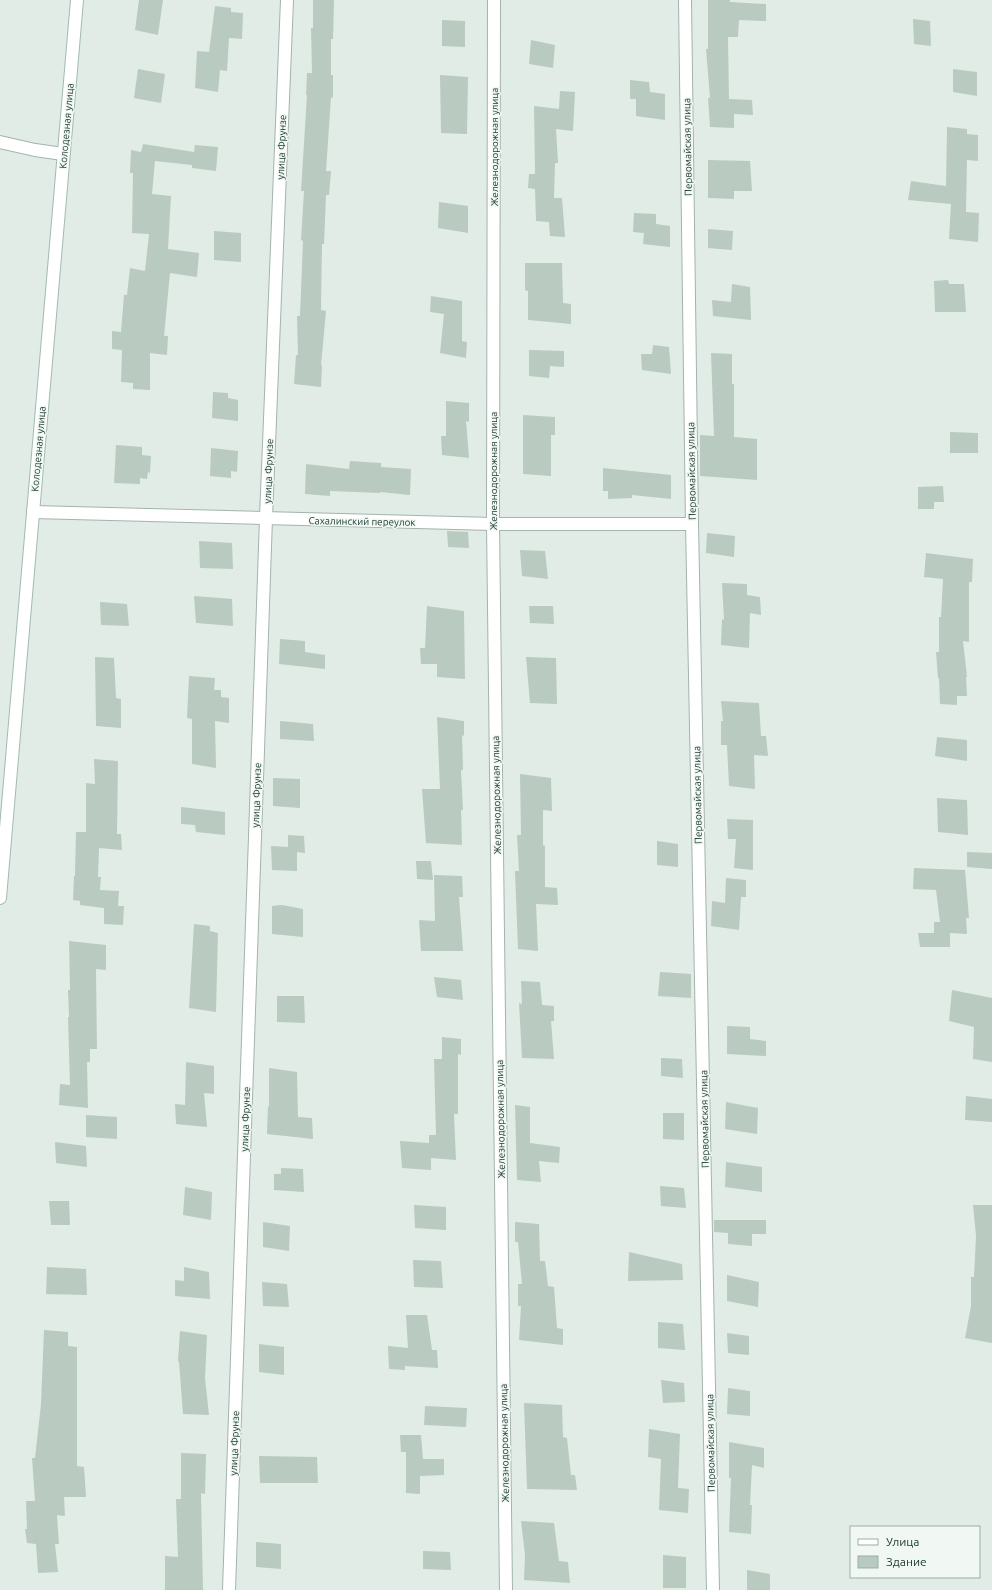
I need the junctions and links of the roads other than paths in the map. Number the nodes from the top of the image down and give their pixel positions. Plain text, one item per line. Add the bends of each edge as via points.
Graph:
1 (76, 0) edge
2 (287, 0) edge
3 (494, 0) edge
4 (685, 0) edge
5 (0, 142) edge
6 (63, 154) junction
7 (33, 512) junction
8 (266, 518) junction
9 (493, 524) junction
10 (692, 524) junction
11 (0, 898) edge
12 (229, 1590) edge
13 (506, 1590) edge
14 (713, 1590) edge

1 - 6 street, Колодезная улица
2 - 8 street, улица Фрунзе
3 - 9 street, Железнодорожная улица
4 - 10 street, Первомайская улица
5 - 6 street
6 - 7 street, Колодезная улица
7 - 8 street, Сахалинский переулок
7 - 11 street, Колодезная улица
8 - 9 street, Сахалинский переулок
8 - 12 street, улица Фрунзе
9 - 10 street, Сахалинский переулок
9 - 13 street, Железнодорожная улица
10 - 14 street, Первомайская улица

